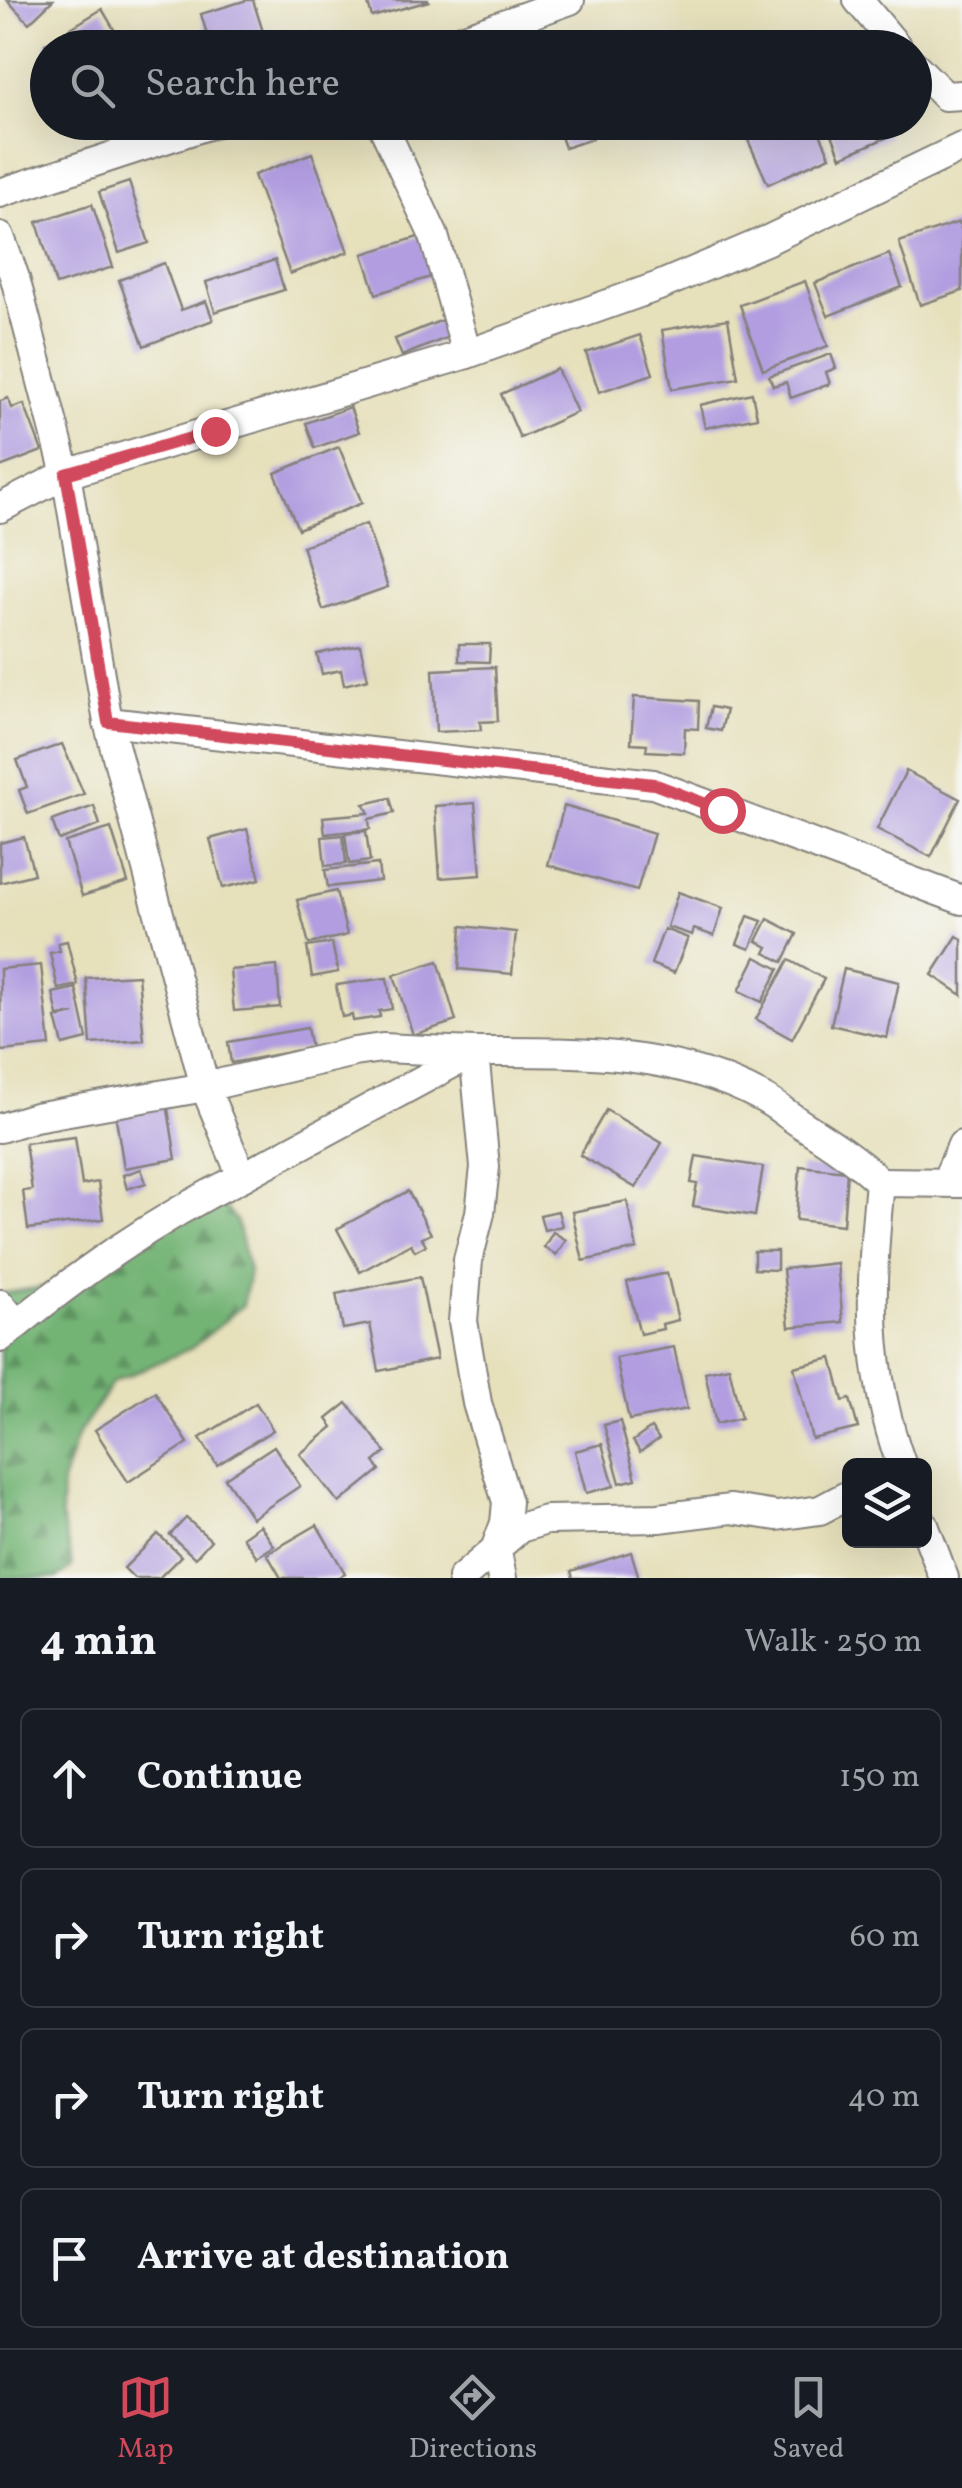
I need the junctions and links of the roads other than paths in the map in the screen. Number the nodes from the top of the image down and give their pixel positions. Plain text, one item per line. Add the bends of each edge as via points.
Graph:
1 (570, 0) edge
2 (858, 0) edge
3 (487, 30) edge
4 (883, 30) edge
5 (932, 79) edge
6 (953, 95) edge
7 (162, 140) edge
8 (389, 140) edge
9 (962, 144) edge
10 (0, 192) edge
11 (0, 236) edge
12 (468, 354) junction
13 (66, 474) junction
14 (0, 508) edge
15 (108, 722) junction
16 (962, 900) edge
17 (474, 1052) junction
18 (205, 1087) junction
19 (0, 1128) edge
20 (962, 1145) edge
21 (242, 1177) junction
22 (880, 1182) junction
23 (954, 1182) edge
24 (6, 1322) edge
25 (899, 1458) edge
26 (842, 1498) edge
27 (496, 1547) junction
28 (932, 1547) edge
29 (462, 1578) edge
30 (502, 1578) edge
31 (944, 1578) edge

1 - 3 street
2 - 4 street
5 - 6 street
6 - 9 street
7 - 10 street
8 - 12 street via 434,236
9 - 12 street via 770,240
11 - 13 street
12 - 13 street
13 - 14 street
13 - 15 street
15 - 16 street via 654,784
15 - 18 street
17 - 18 street via 382,1048
17 - 21 street
17 - 22 street via 646,1058 707,1072 763,1098 853,1156
17 - 27 street via 485,1167 463,1321 477,1404 507,1502
18 - 19 street
18 - 21 street
20 - 23 street
21 - 24 street via 147,1227
22 - 23 street
22 - 25 street via 872,1270 875,1370
26 - 27 street via 820,1510 776,1516 731,1509 546,1520 520,1528
27 - 29 street
27 - 30 street
28 - 31 street

